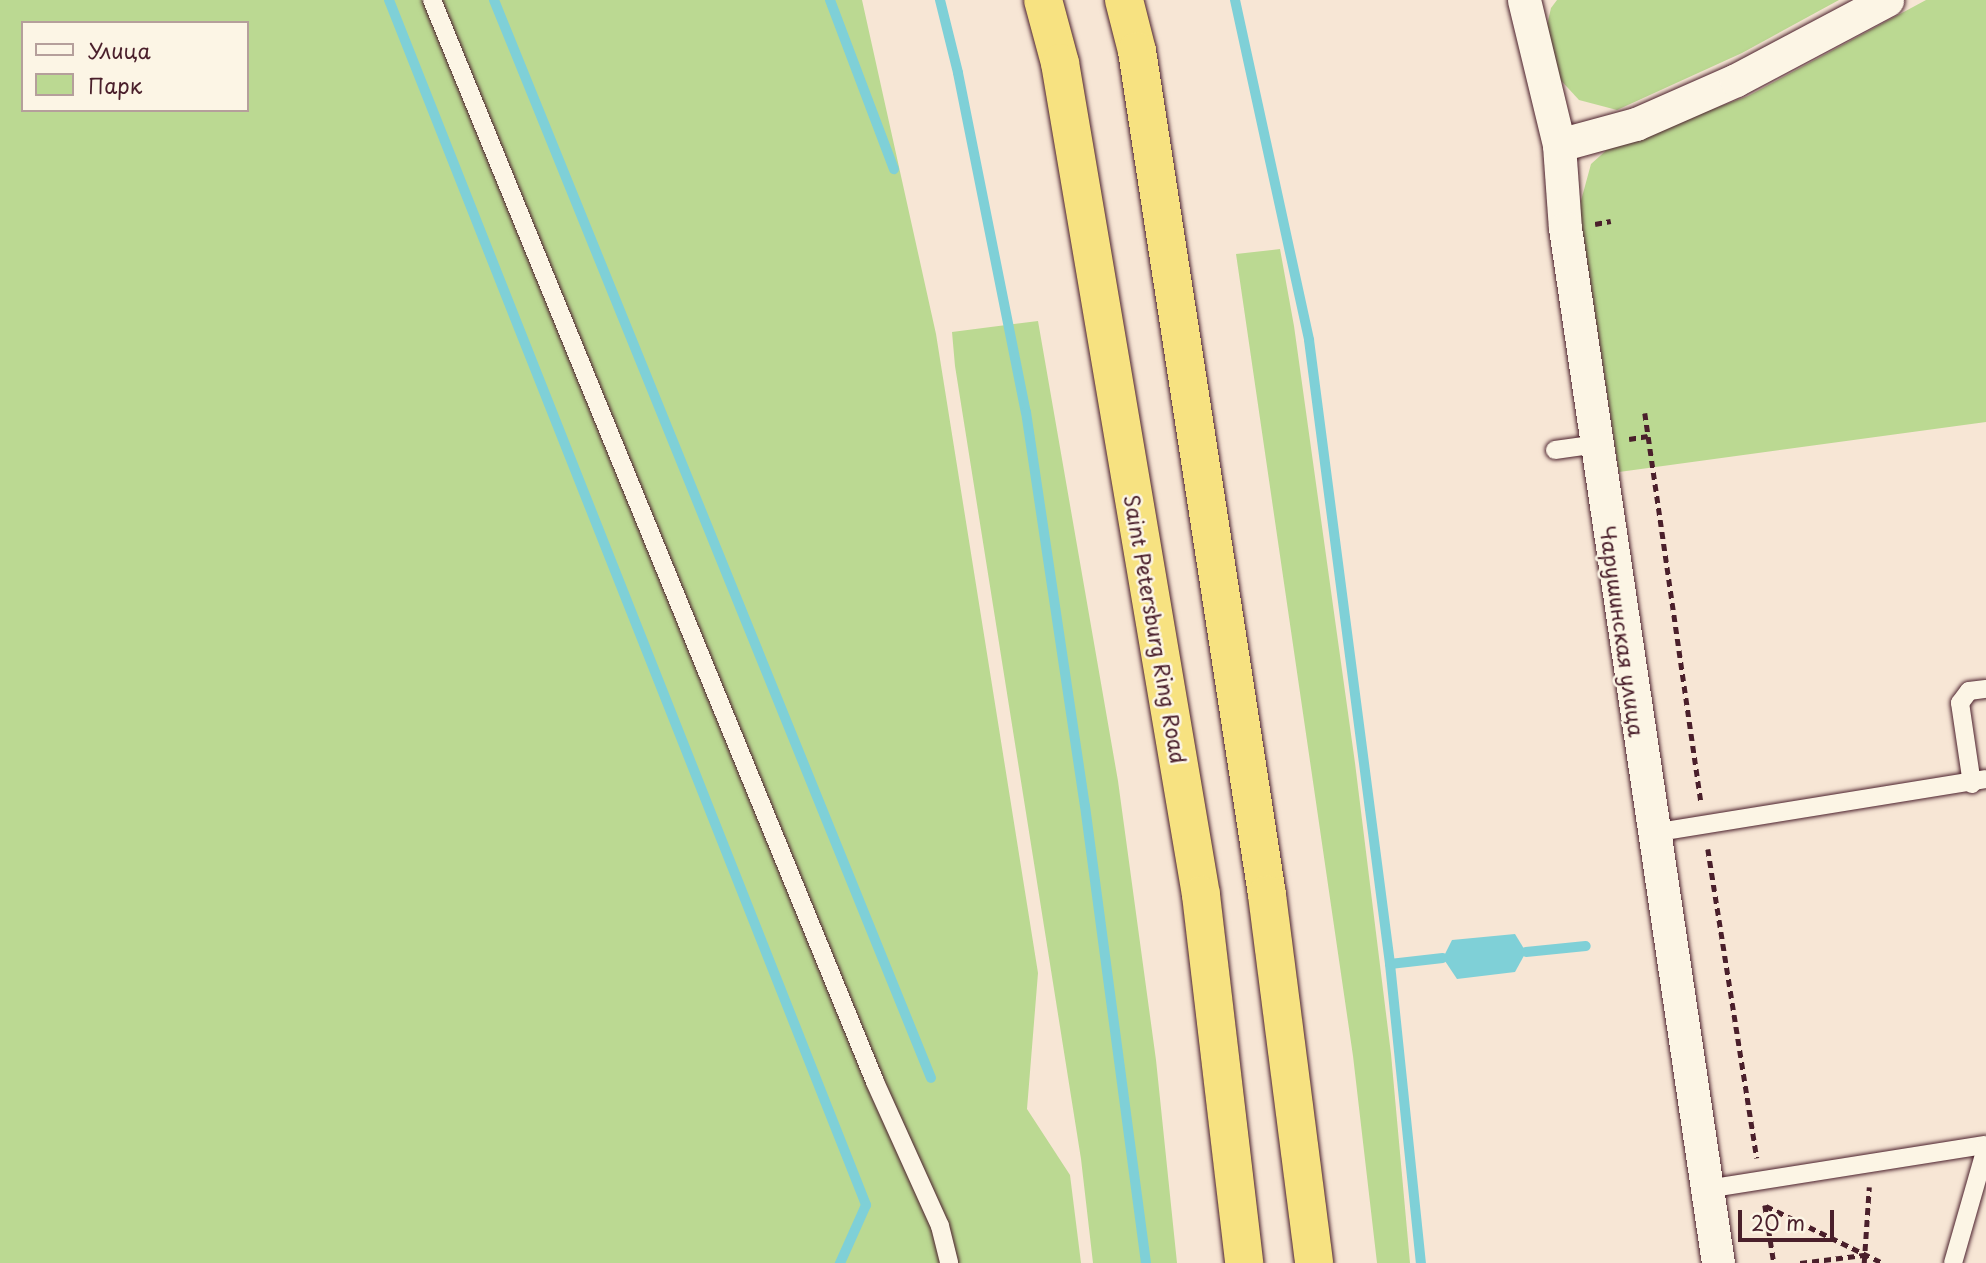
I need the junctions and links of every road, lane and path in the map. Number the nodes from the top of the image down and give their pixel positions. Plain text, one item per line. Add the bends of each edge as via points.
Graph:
1 (432, 0) edge
2 (1043, 0) edge
3 (1124, 0) edge
4 (1524, 0) edge
5 (1887, 0) edge
6 (1559, 145) junction
7 (1645, 413) dead end
8 (1597, 444) junction
9 (1555, 450) dead end
10 (1986, 689) edge
11 (1979, 782) edge
12 (1704, 824) junction
13 (1653, 833) junction
14 (1986, 1147) edge
15 (1871, 1164) junction
16 (1761, 1181) junction
17 (1707, 1189) junction
18 (1765, 1206) junction
19 (1865, 1255) junction
20 (949, 1263) edge
21 (1244, 1263) edge
22 (1314, 1263) edge
23 (1718, 1263) edge
24 (1774, 1263) edge
25 (1800, 1263) edge
26 (1864, 1263) edge
27 (1883, 1263) edge
28 (1953, 1263) edge

1 - 20 lane via 870,1069 940,1226
2 - 21 highway, Saint Petersburg Ring Road via 1060,63 1201,895
3 - 22 highway via 1137,51 1267,895
4 - 6 street, Чарушинская улица
5 - 6 street via 1736,80 1636,124
6 - 8 street, Чарушинская улица via 1565,228
7 - 12 path
8 - 9 lane
8 - 13 street, Чарушинская улица
10 - 11 lane via 1969,691 1960,703
11 - 12 lane
12 - 13 lane
12 - 16 path
13 - 17 street, Чарушинская улица
14 - 15 lane
14 - 28 lane
15 - 16 lane
15 - 19 path
16 - 17 lane
16 - 18 path
17 - 23 street, Чарушинская улица
18 - 19 path
18 - 24 path
19 - 25 path
19 - 26 path
19 - 27 path

